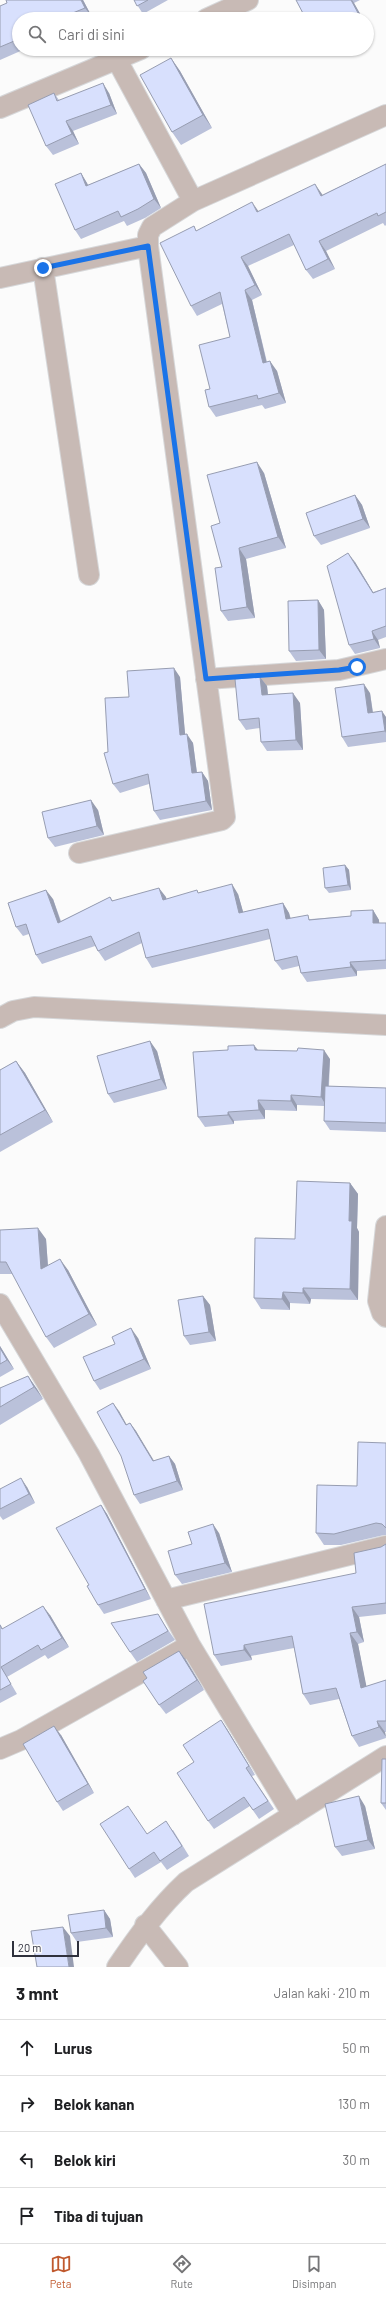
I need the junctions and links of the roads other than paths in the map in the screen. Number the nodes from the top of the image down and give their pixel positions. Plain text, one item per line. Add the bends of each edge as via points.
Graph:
1 (248, 0) edge
2 (221, 12) edge
3 (126, 56) edge
4 (117, 60) junction
5 (0, 108) edge
6 (386, 115) edge
7 (193, 201) junction
8 (148, 246) junction
9 (43, 268) junction
10 (0, 278) edge
11 (89, 575) dead end
12 (386, 659) edge
13 (206, 679) junction
14 (79, 853) dead end
15 (0, 1018) edge
16 (386, 1025) edge
17 (386, 1226) edge
18 (0, 1304) edge
19 (386, 1318) edge
20 (386, 1546) edge
21 (166, 1600) junction
22 (190, 1645) junction
23 (0, 1749) edge
24 (386, 1756) edge
25 (293, 1815) junction
26 (145, 1925) junction
27 (117, 1967) edge
28 (178, 1967) edge

1 - 2 street
3 - 4 street
4 - 5 street
4 - 7 street
6 - 7 street
7 - 8 street via 152,227 148,236
8 - 9 street
8 - 13 street
9 - 10 street
9 - 11 street
12 - 13 street via 339,670
13 - 14 street via 225,819
15 - 16 street via 34,1006
17 - 19 street via 378,1301
18 - 21 street via 89,1454
20 - 21 street
21 - 22 street
22 - 23 street via 21,1740
22 - 25 street
24 - 25 street
25 - 26 street via 186,1882
26 - 27 street
26 - 28 street

